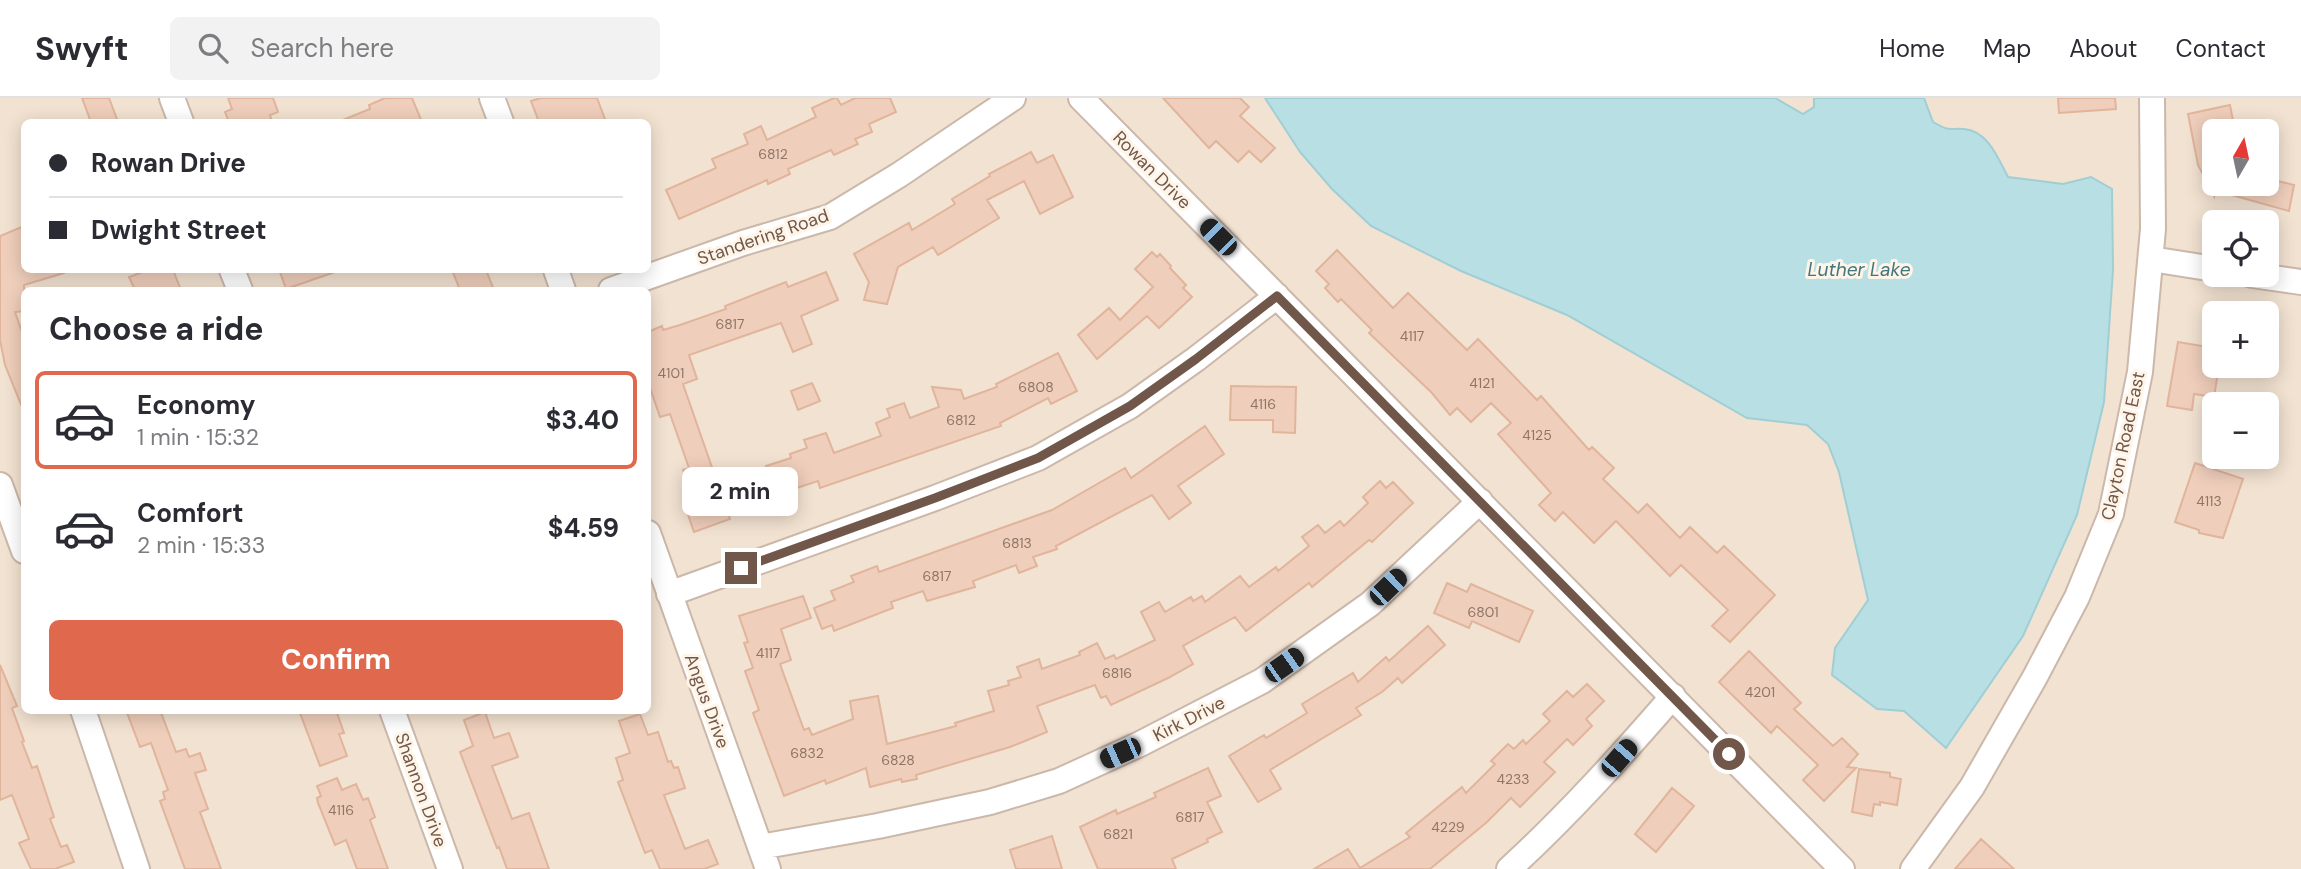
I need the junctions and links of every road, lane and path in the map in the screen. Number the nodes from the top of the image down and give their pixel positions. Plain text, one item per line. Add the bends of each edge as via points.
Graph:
1 (172, 98) edge
2 (492, 98) edge
3 (1013, 98) edge
4 (1081, 98) edge
5 (2152, 98) edge
6 (180, 119) edge
7 (500, 119) edge
8 (2151, 259) junction
9 (2202, 267) edge
10 (2279, 279) edge
11 (2301, 282) edge
12 (619, 287) edge
13 (1277, 296) junction
14 (8, 500) edge
15 (1480, 500) junction
16 (21, 541) edge
17 (651, 542) edge
18 (669, 594) junction
19 (1673, 696) junction
20 (84, 714) edge
21 (393, 714) edge
22 (764, 858) edge
23 (137, 869) edge
24 (450, 869) edge
25 (1509, 869) edge
26 (1842, 869) edge
27 (1913, 869) edge

1 - 6 street
2 - 7 street
3 - 12 street, Standering Road via 830,217
4 - 13 street, Rowan Drive
5 - 8 street, Clayton Road East
8 - 9 street
8 - 27 street, Clayton Road East via 2140,372 2111,514 2077,597 2035,677 1972,787
10 - 11 street
13 - 15 street, Rowan Drive
13 - 18 street via 1130,406 1038,458
14 - 16 street
15 - 19 street, Rowan Drive
15 - 22 street, Kirk Drive via 1359,612 1262,681 1140,744 1059,780 990,802
17 - 18 street, Angus Drive
18 - 22 street, Angus Drive
19 - 25 street
19 - 26 street, Rowan Drive
20 - 23 street
21 - 24 street, Shannon Drive

